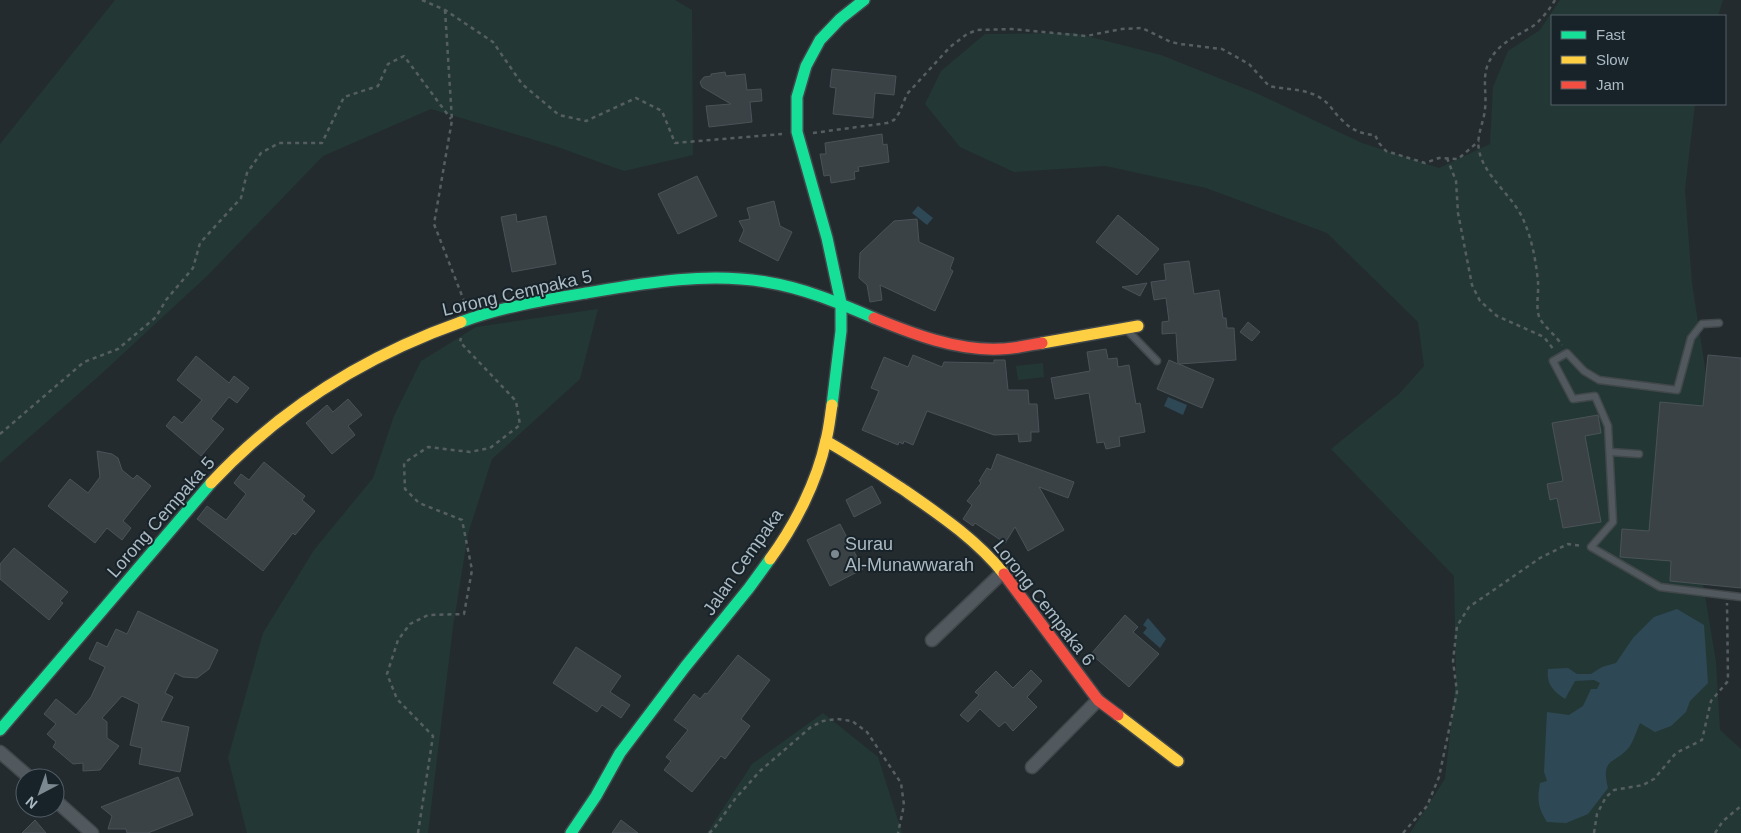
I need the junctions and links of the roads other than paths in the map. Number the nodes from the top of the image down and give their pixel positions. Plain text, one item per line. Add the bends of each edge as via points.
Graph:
1 (864, 0) edge
2 (841, 303) junction
3 (1718, 323) dead end
4 (1138, 326) dead end
5 (1125, 328) junction
6 (1157, 361) dead end
7 (826, 441) junction
8 (1610, 452) junction
9 (1639, 454) dead end
10 (1002, 572) junction
11 (1741, 597) edge
12 (932, 640) dead end
13 (1098, 700) junction
14 (0, 730) edge
15 (0, 752) edge
16 (1178, 761) dead end
17 (1032, 767) dead end
18 (18, 768) edge
19 (65, 809) edge
20 (92, 833) edge
21 (571, 833) edge

1 - 2 street, Jalan Cempaka via 820,40 806,66 797,97 797,132 827,238
2 - 5 street, Lorong Cempaka 5 via 915,333 973,348 1006,350
2 - 7 street, Jalan Cempaka via 841,331
2 - 14 street, Lorong Cempaka 5 via 803,290 732,278 623,287 471,318 419,337 373,360 325,388 244,450 202,493
3 - 8 lane via 1702,324 1691,338 1677,390 1599,380 1584,371 1567,353 1553,361 1573,399 1595,396 1608,426
4 - 5 street, Lorong Cempaka 5
5 - 6 lane
7 - 10 street, Lorong Cempaka 6 via 954,526
7 - 21 street, Jalan Cempaka via 800,510 784,540 620,753
8 - 9 lane
8 - 11 lane via 1613,522 1591,547 1660,588
10 - 12 street
10 - 13 street, Lorong Cempaka 6
13 - 16 street, Lorong Cempaka 6
13 - 17 street
15 - 18 street
19 - 20 street

